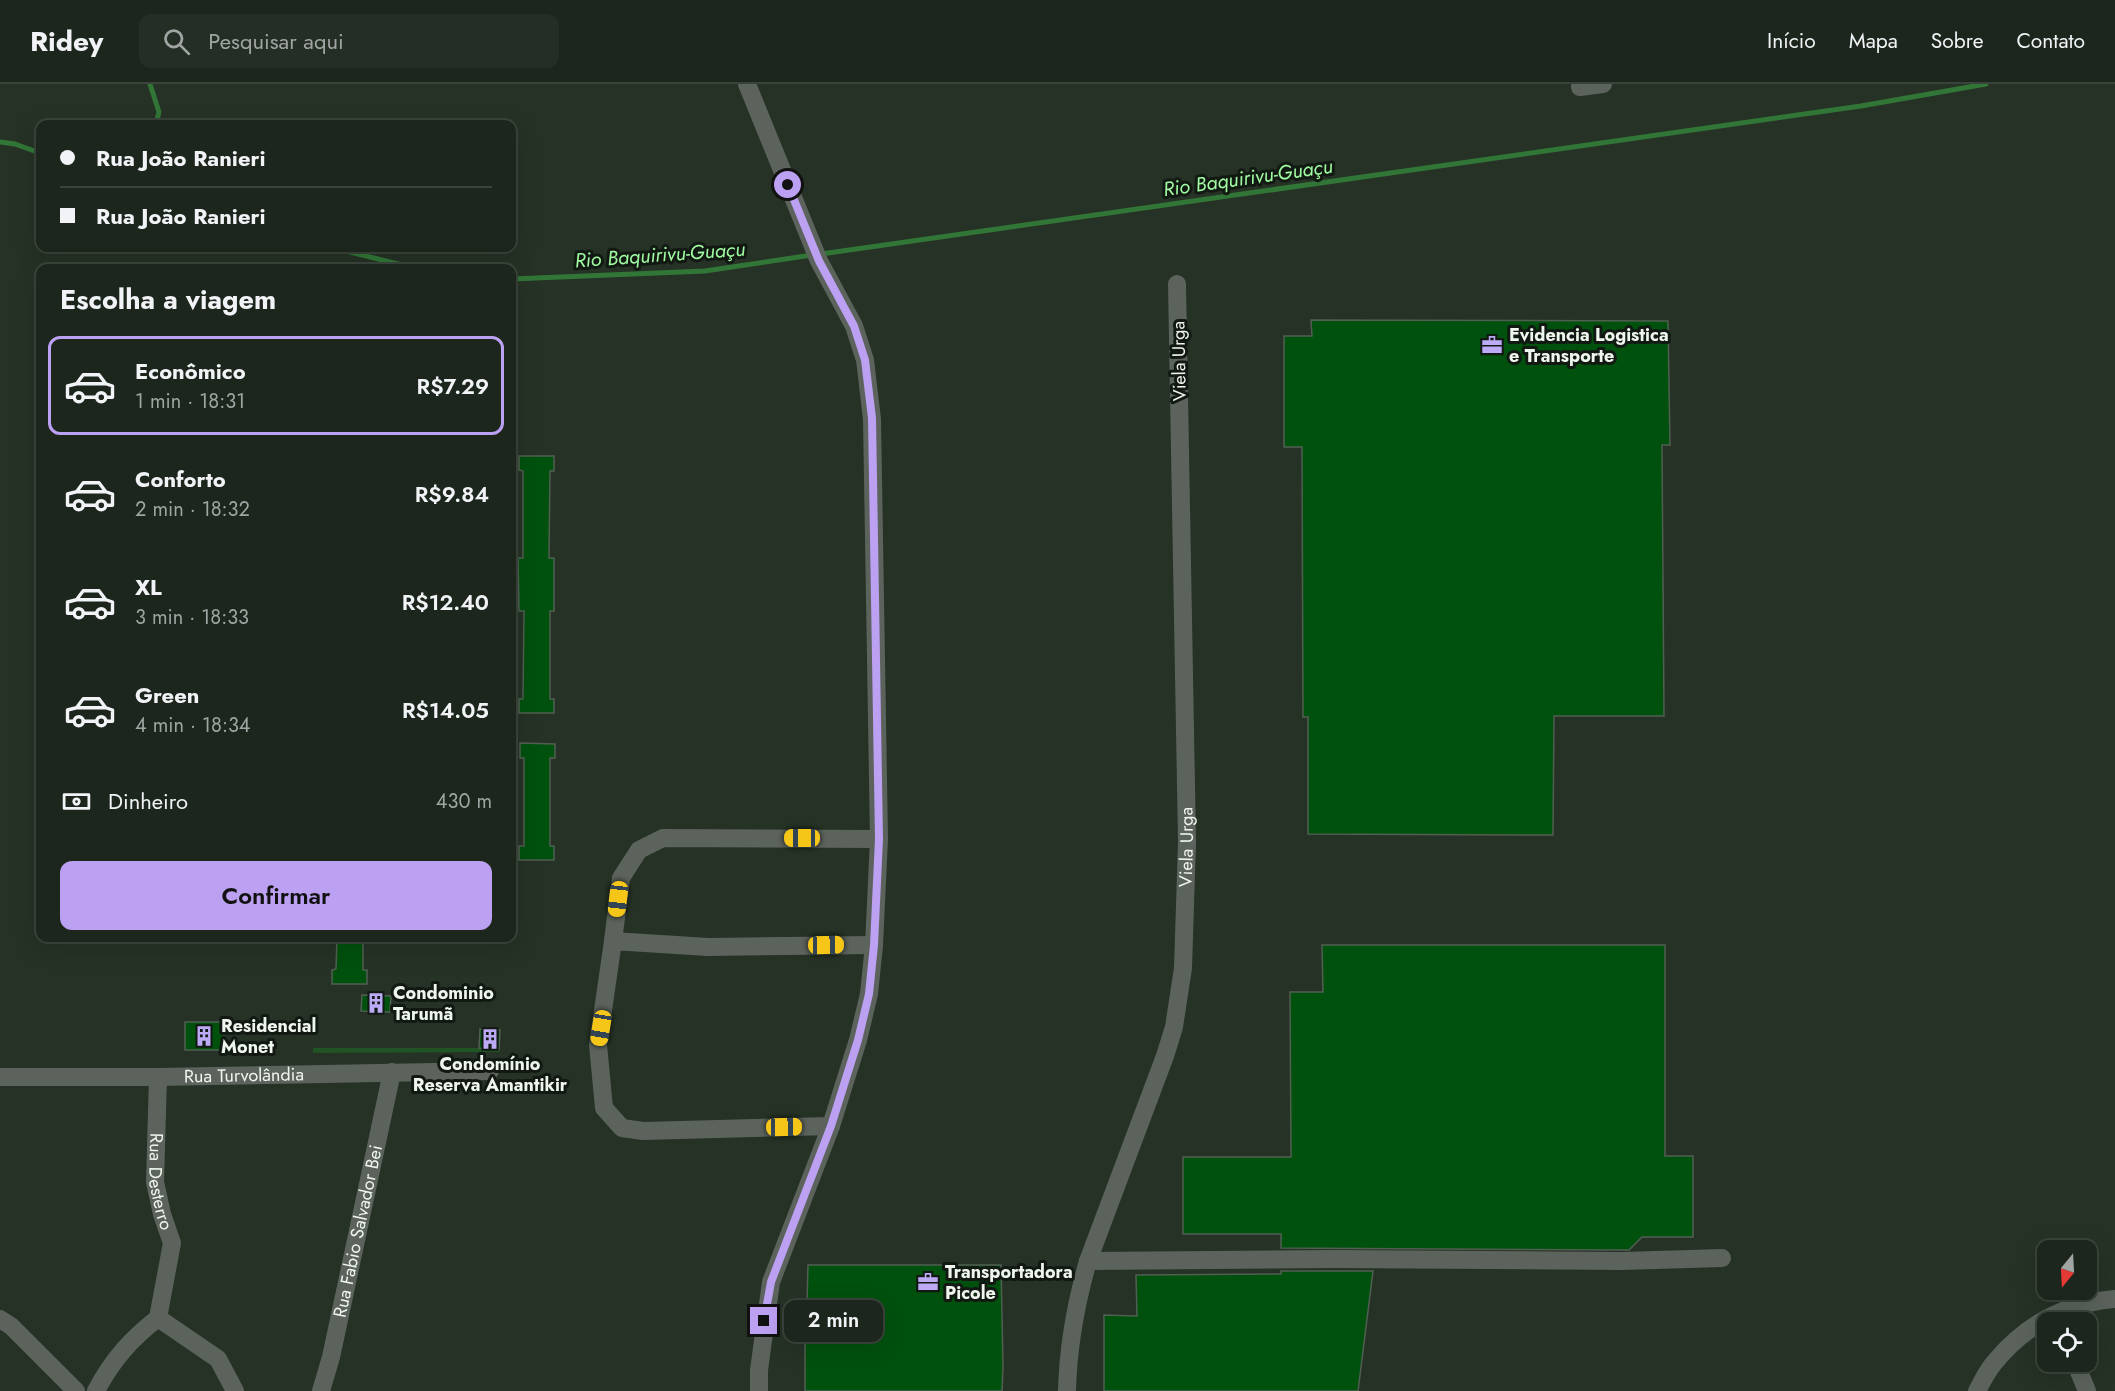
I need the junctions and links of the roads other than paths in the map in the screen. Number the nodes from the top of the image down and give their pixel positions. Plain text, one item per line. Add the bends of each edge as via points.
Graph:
1 (747, 84) edge
2 (1603, 84) edge
3 (1580, 87) dead end
4 (1177, 285) dead end
5 (879, 839) junction
6 (613, 941) junction
7 (874, 945) junction
8 (490, 1071) dead end
9 (392, 1072) junction
10 (0, 1077) edge
11 (158, 1077) junction
12 (831, 1126) junction
13 (1722, 1258) dead end
14 (1088, 1261) junction
15 (2115, 1299) edge
16 (2069, 1312) edge
17 (158, 1318) junction
18 (0, 1319) edge
19 (2037, 1327) edge
20 (2079, 1372) edge
21 (76, 1391) edge
22 (96, 1391) edge
23 (235, 1391) edge
24 (321, 1391) edge
25 (759, 1391) edge
26 (1067, 1391) edge
27 (1977, 1391) edge
28 (2087, 1391) edge

1 - 5 street via 804,226 854,326 865,360 872,418
2 - 3 street
4 - 14 street, Viela Urga via 1187,842 1183,968 1166,1056
5 - 6 street via 663,838 639,850 621,878
5 - 7 street
6 - 7 street via 708,946
6 - 12 street via 598,1045 604,1108 622,1128 643,1131
7 - 12 street via 869,994
8 - 9 street, Rua Turvolândia
9 - 11 street, Rua Turvolândia
9 - 24 street, Rua Fabio Salvador Bei
10 - 11 street, Rua Turvolândia
11 - 17 street, Rua Desterro via 155,1182 172,1243
12 - 25 street via 771,1282
13 - 14 street
14 - 26 street, Viela Urga via 1074,1323
15 - 16 street via 2090,1301
17 - 22 street via 136,1335
17 - 23 street via 218,1359
18 - 21 street
19 - 27 street via 2021,1334 1992,1364
20 - 28 street

